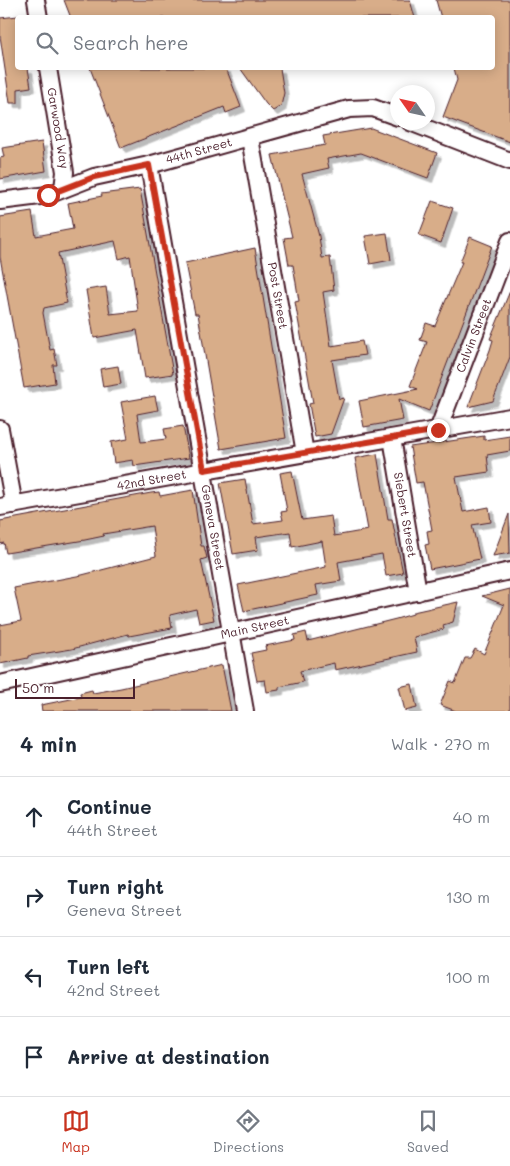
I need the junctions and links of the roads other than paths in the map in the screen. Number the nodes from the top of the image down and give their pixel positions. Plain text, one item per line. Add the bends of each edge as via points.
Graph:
1 (36, 0) edge
2 (38, 15) edge
3 (48, 70) edge
4 (390, 114) edge
5 (431, 130) edge
6 (250, 138) junction
7 (510, 161) edge
8 (149, 165) junction
9 (63, 189) junction
10 (0, 201) edge
11 (510, 241) edge
12 (510, 417) edge
13 (0, 428) edge
14 (438, 430) junction
15 (392, 438) junction
16 (305, 453) junction
17 (204, 470) junction
18 (7, 506) edge
19 (510, 571) edge
20 (418, 592) junction
21 (232, 634) junction
22 (0, 684) edge
23 (245, 711) edge

1 - 2 street
3 - 9 street, Garwood Way via 65,172
4 - 6 street, 44th Street via 362,107
5 - 7 street
6 - 8 street, 44th Street
6 - 16 street, Post Street
8 - 9 street, 44th Street via 94,177
8 - 17 street, Geneva Street
9 - 10 street, 44th Street via 48,195
11 - 14 street, Calvin Street
12 - 14 street, 42nd Street
13 - 18 street
14 - 15 street, 42nd Street
15 - 16 street, 42nd Street
15 - 20 street, Siebert Street
16 - 17 street, 42nd Street
17 - 18 street, 42nd Street via 110,490
17 - 21 street, Geneva Street
19 - 20 street, Main Street
20 - 21 street, Main Street
21 - 22 street, Main Street
21 - 23 street, Geneva Street

